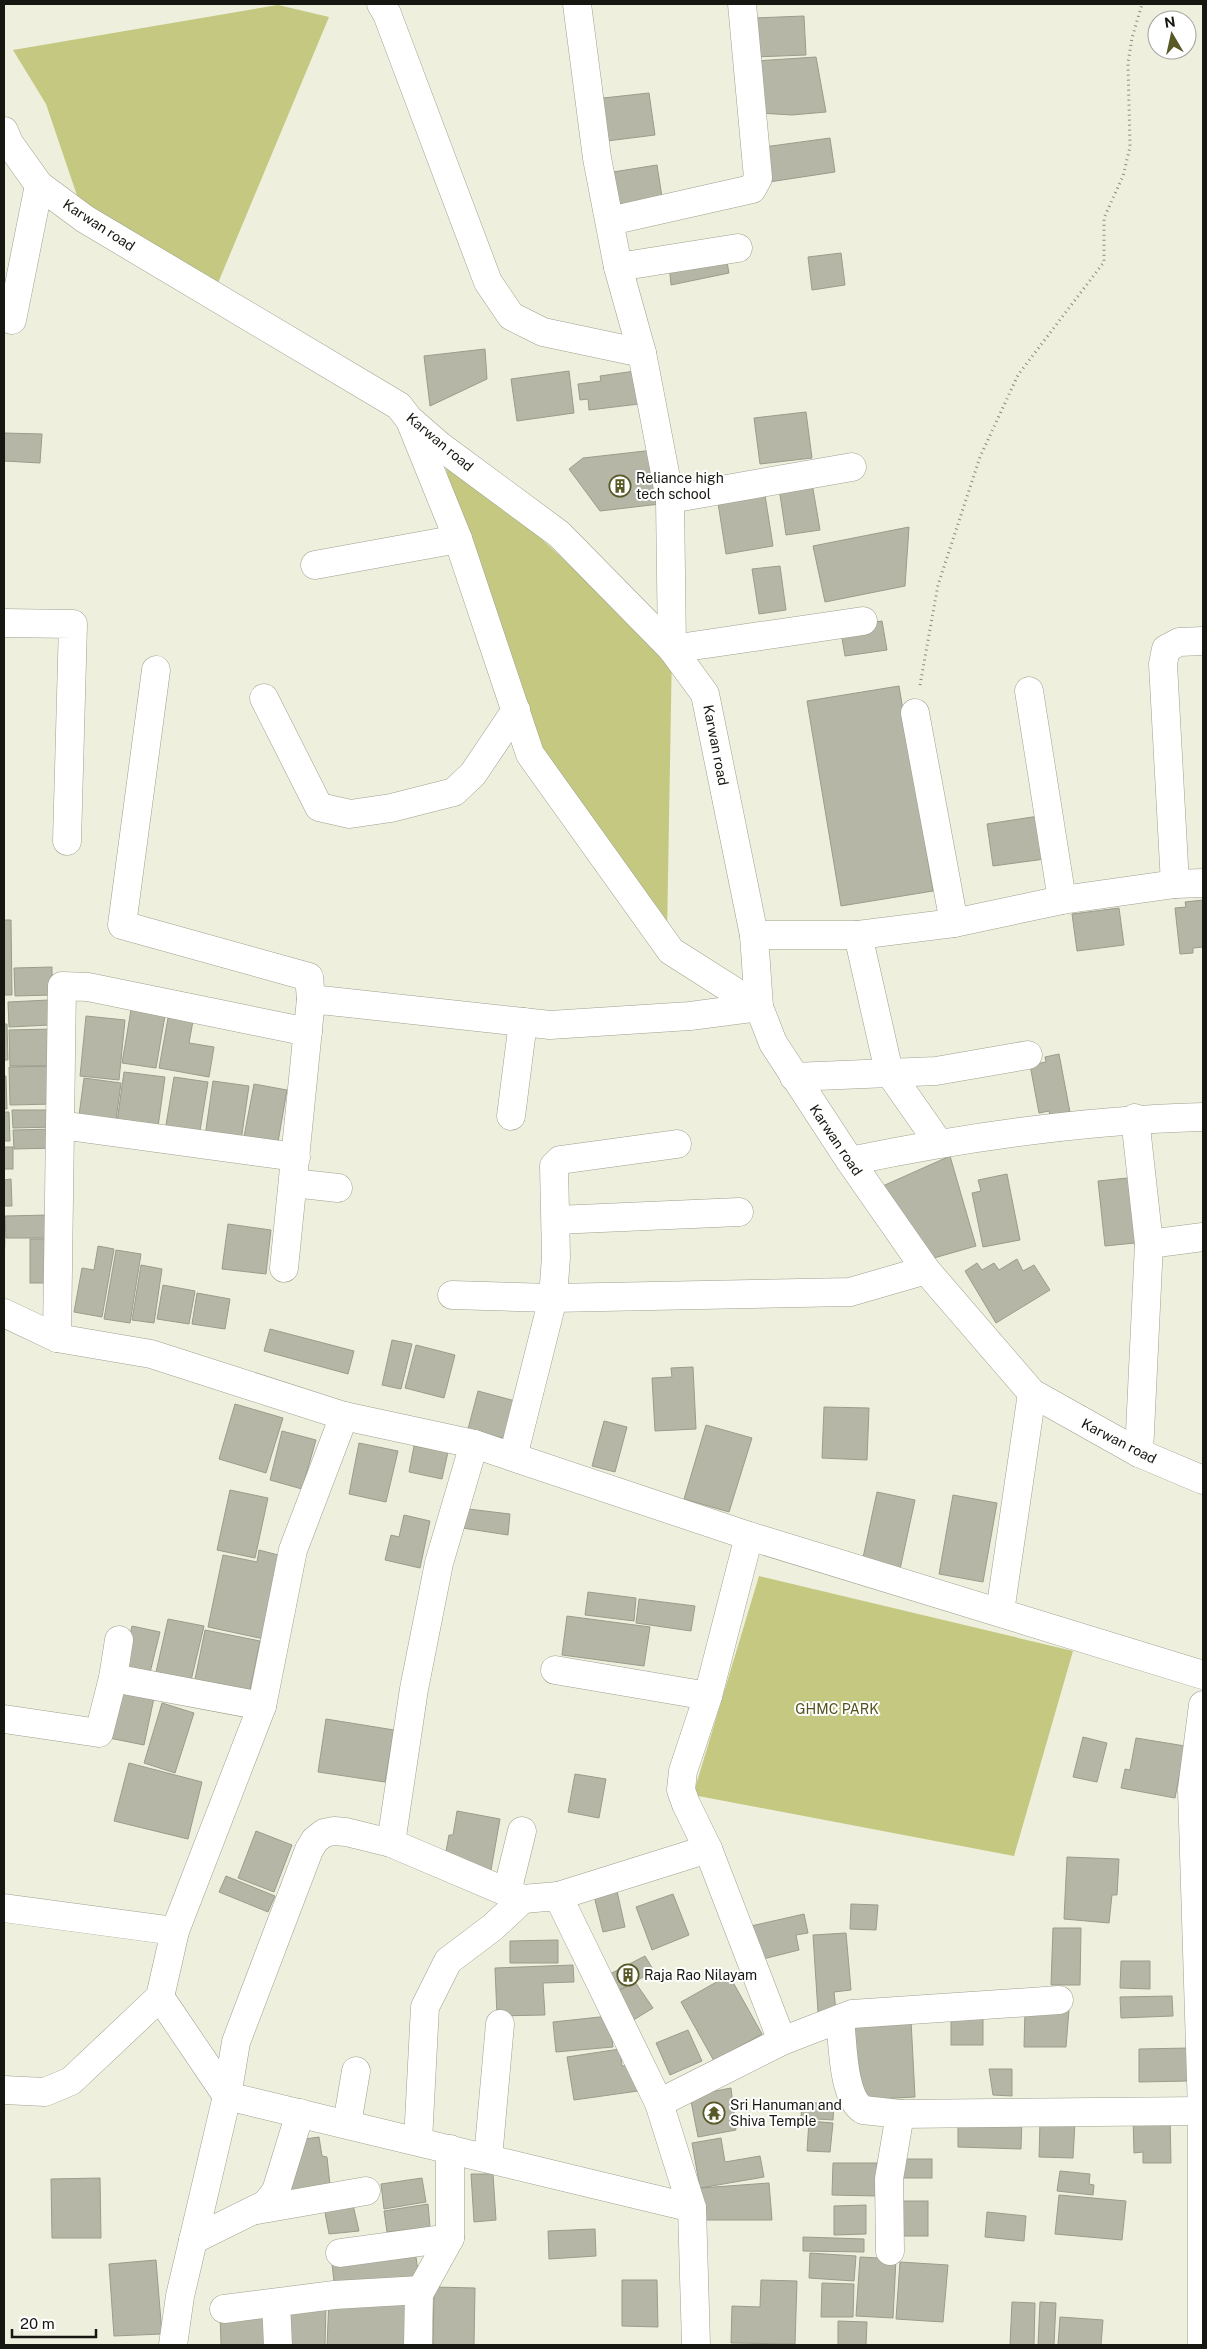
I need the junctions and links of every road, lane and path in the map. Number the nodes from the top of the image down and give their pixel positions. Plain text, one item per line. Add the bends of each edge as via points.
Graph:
1 (381, 4) edge
2 (577, 4) edge
3 (742, 4) edge
4 (1142, 4) edge
5 (6, 140) edge
6 (39, 185) junction
7 (610, 220) junction
8 (738, 248) dead end
9 (618, 268) junction
10 (12, 320) dead end
11 (642, 353) junction
12 (409, 419) junction
13 (852, 467) dead end
14 (670, 498) junction
15 (458, 539) junction
16 (315, 565) dead end
17 (863, 622) dead end
18 (4, 623) edge
19 (1203, 641) edge
20 (672, 649) junction
21 (156, 670) dead end
22 (1029, 691) dead end
23 (264, 698) dead end
24 (516, 710) junction
25 (915, 713) joint
26 (67, 841) dead end
27 (1175, 884) junction
28 (1203, 884) edge
29 (1062, 900) junction
30 (954, 923) junction
31 (754, 935) junction
32 (858, 935) junction
33 (311, 999) junction
34 (759, 1007) junction
35 (523, 1022) junction
36 (308, 1032) junction
37 (1028, 1055) dead end
38 (889, 1072) junction
39 (794, 1076) junction
40 (511, 1116) dead end
41 (1203, 1117) edge
42 (1135, 1118) junction
43 (60, 1125) junction
44 (938, 1142) junction
45 (677, 1144) dead end
46 (850, 1161) junction
47 (294, 1170) junction
48 (338, 1188) dead end
49 (739, 1212) dead end
50 (556, 1220) junction
51 (1203, 1237) edge
52 (1149, 1244) junction
53 (284, 1268) dead end
54 (926, 1270) junction
55 (452, 1295) dead end
56 (553, 1298) junction
57 (4, 1313) edge
58 (57, 1338) junction
59 (1032, 1393) junction
60 (344, 1416) junction
61 (474, 1444) junction
62 (1139, 1453) junction
63 (513, 1457) junction
64 (1203, 1480) edge
65 (749, 1536) junction
66 (1000, 1612) junction
67 (119, 1640) dead end
68 (555, 1670) dead end
69 (1203, 1675) edge
70 (113, 1678) junction
71 (708, 1696) junction
72 (1203, 1705) edge
73 (262, 1706) junction
74 (4, 1719) edge
75 (522, 1831) dead end
76 (391, 1843) junction
77 (708, 1849) junction
78 (515, 1896) junction
79 (558, 1896) junction
80 (4, 1908) edge
81 (175, 1931) junction
82 (160, 1997) junction
83 (1059, 2000) dead end
84 (840, 2019) junction
85 (500, 2024) dead end
86 (782, 2041) junction
87 (356, 2071) dead end
88 (4, 2090) edge
89 (227, 2096) junction
90 (659, 2102) junction
91 (1202, 2111) edge
92 (300, 2113) junction
93 (900, 2114) junction
94 (347, 2124) junction
95 (418, 2141) junction
96 (450, 2149) junction
97 (488, 2158) junction
98 (366, 2192) dead end
99 (692, 2208) junction
100 (257, 2210) junction
101 (450, 2238) junction
102 (193, 2240) junction
103 (890, 2250) dead end
104 (340, 2253) dead end
105 (421, 2290) junction
106 (276, 2303) junction
107 (224, 2309) dead end
108 (418, 2344) dead end
109 (173, 2345) edge
110 (278, 2345) edge
111 (696, 2345) edge
112 (1202, 2345) edge

1 - 11 street via 388,14 488,282 511,316 543,332
2 - 7 street via 597,158
3 - 7 street via 758,178 752,189
4 - 25 path via 1128,62 1130,147 1124,176 1104,218 1104,262 1018,375 980,457 938,585
5 - 6 street, Karwan road
6 - 10 street
6 - 12 street, Karwan road via 85,219 399,406
7 - 9 street
8 - 9 street
9 - 11 street
11 - 14 street
12 - 15 street
12 - 20 street, Karwan road via 440,446 559,534
13 - 14 street
14 - 20 street
15 - 16 street
15 - 24 street
17 - 20 street
18 - 26 street via 73,624
19 - 27 street via 1179,642 1166,649 1163,664
20 - 31 street, Karwan road via 706,694
21 - 33 street via 122,925 309,977
22 - 29 street
23 - 24 street via 320,807 350,814 391,808 454,792 473,774
24 - 34 street via 530,754 671,951
25 - 30 street
27 - 28 street
27 - 29 street
29 - 30 street
30 - 32 street
31 - 32 street
31 - 34 street, Karwan road
32 - 38 street
33 - 35 street
33 - 36 street
34 - 35 street via 690,1016 550,1025
34 - 39 street, Karwan road via 773,1044
35 - 40 street
36 - 43 street via 88,987 62,986
36 - 47 street
37 - 38 street via 936,1071
38 - 39 street
38 - 44 street
39 - 46 street, Karwan road
41 - 42 street
42 - 44 street
42 - 52 street
43 - 47 street
43 - 58 street
44 - 46 street
45 - 50 street via 557,1162 553,1169
46 - 54 street, Karwan road
47 - 48 street
47 - 53 street
49 - 50 street
50 - 56 street
51 - 52 street
52 - 62 street
54 - 56 street via 850,1292
54 - 59 street, Karwan road
55 - 56 street
56 - 63 street
57 - 58 street
58 - 60 street via 151,1354
59 - 62 street, Karwan road
59 - 66 street
60 - 61 street
60 - 73 street via 293,1550
61 - 63 street
61 - 76 street via 439,1563 414,1689
62 - 64 street, Karwan road
63 - 65 street
65 - 66 street
65 - 71 street
66 - 69 street
67 - 70 street
68 - 71 street
70 - 73 street
70 - 74 street via 99,1733
71 - 77 street via 683,1771 681,1790
72 - 91 street via 1192,1789
73 - 81 street
75 - 78 street
76 - 78 street
76 - 89 street via 334,1831 320,1837 309,1850 236,2042
77 - 79 street
77 - 86 street
78 - 79 street
78 - 95 street via 493,1927 448,1961 425,2007
79 - 90 street
80 - 81 street
81 - 82 street
82 - 88 street via 71,2080 45,2092
82 - 89 street
83 - 84 street via 852,2014
84 - 86 street
84 - 93 street via 849,2092 853,2100 863,2110
85 - 97 street
86 - 90 street
87 - 94 street
89 - 92 street
89 - 102 street
90 - 99 street
91 - 93 street
91 - 112 street
92 - 94 street
92 - 100 street via 276,2191
93 - 103 street via 889,2179
94 - 95 street
95 - 96 street
96 - 97 street
96 - 101 street
97 - 99 street
98 - 100 street
99 - 111 street
100 - 102 street
101 - 104 street
101 - 105 street
102 - 109 street
105 - 106 street via 334,2295
105 - 108 street
106 - 107 street
106 - 110 street

